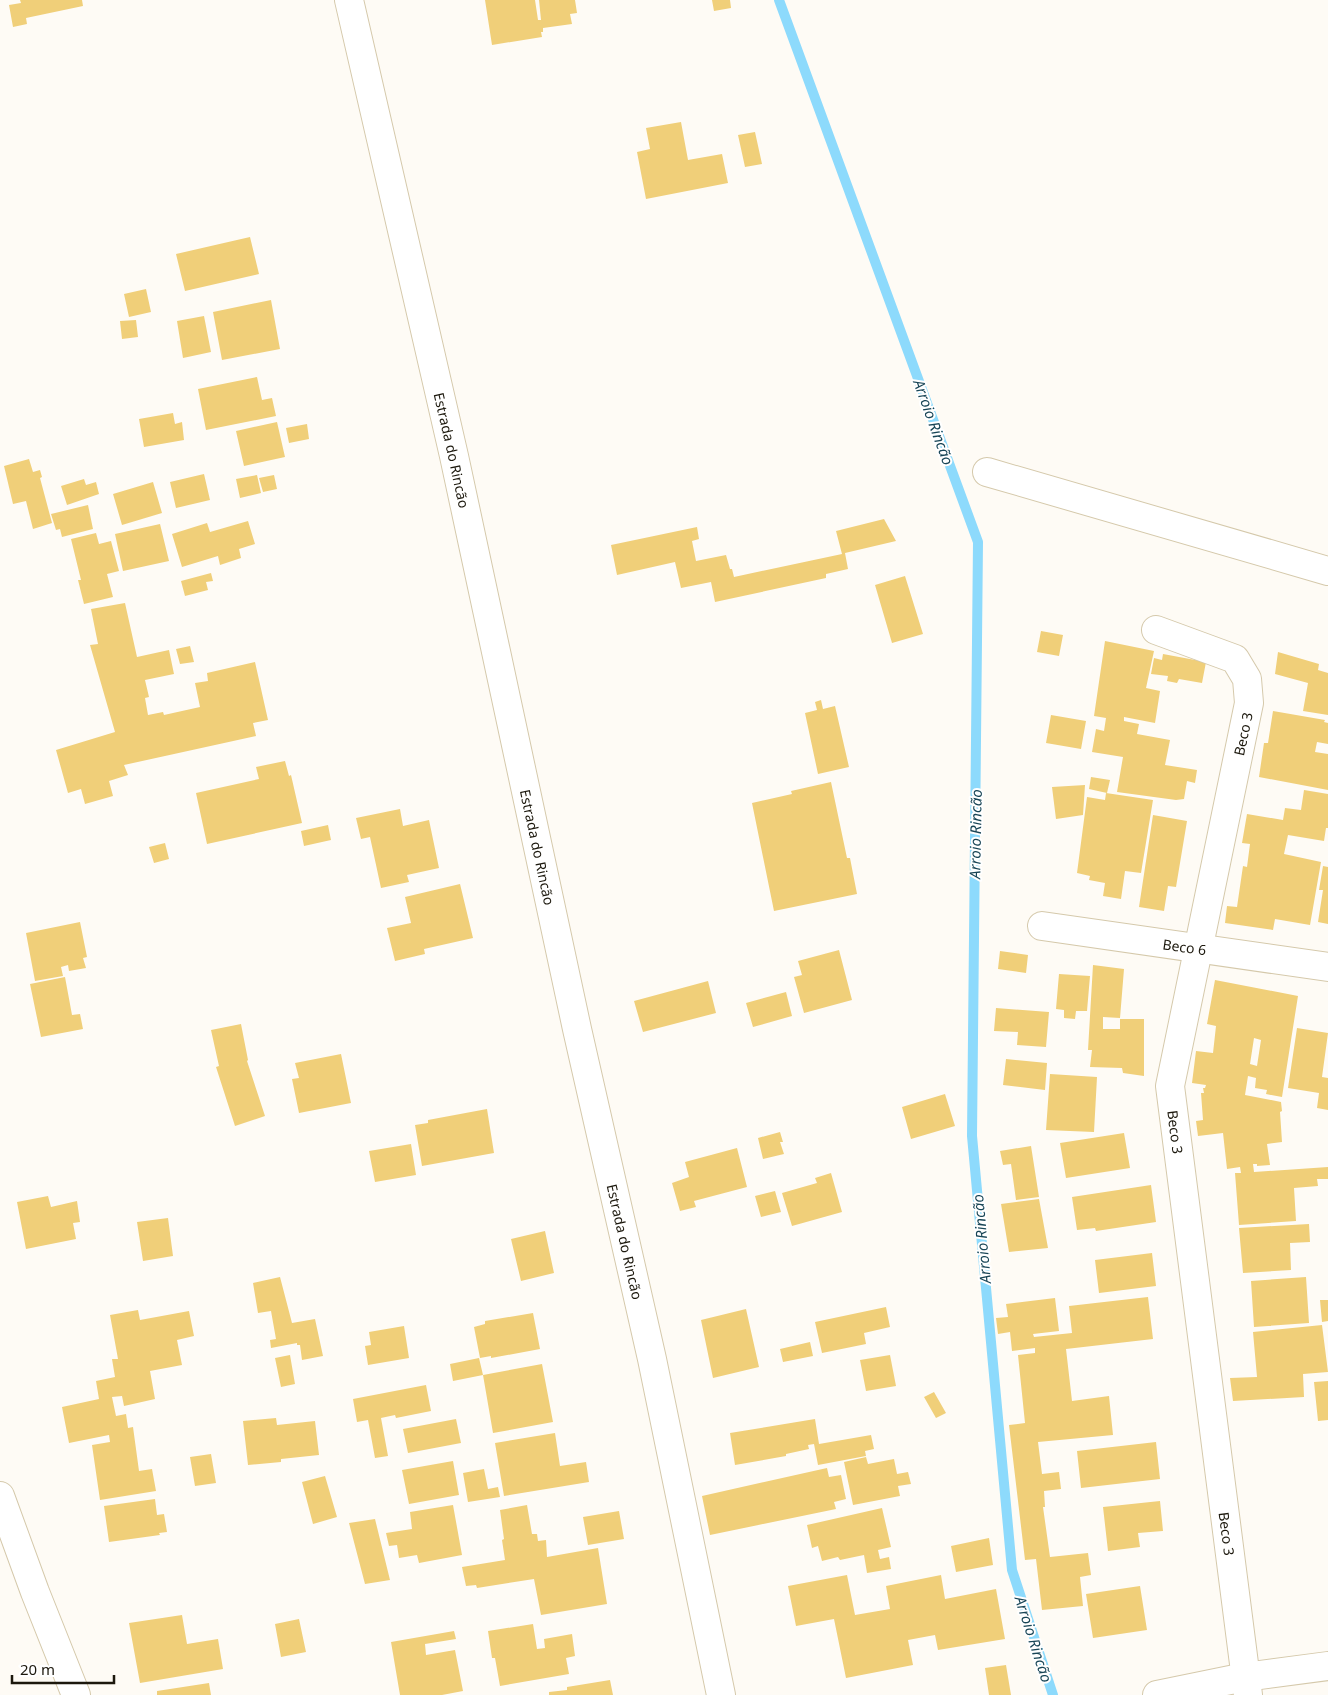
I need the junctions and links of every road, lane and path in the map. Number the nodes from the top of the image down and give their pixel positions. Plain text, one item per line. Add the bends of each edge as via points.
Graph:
1 (349, 0) edge
2 (987, 472) dead end
3 (1328, 571) edge
4 (1156, 630) dead end
5 (1042, 926) dead end
6 (1198, 948) junction
7 (1328, 967) edge
8 (0, 1496) edge
9 (1328, 1666) edge
10 (1247, 1686) edge
11 (76, 1695) edge
12 (721, 1695) edge
13 (1157, 1695) edge

1 - 12 street, Estrada do Rincão via 454,456 577,1029 652,1359
2 - 3 street
4 - 6 street, Beco 3 via 1235,660 1247,679 1249,702
5 - 6 street, Beco 6
6 - 7 street, Beco 6
6 - 10 street, Beco 3 via 1170,1086
8 - 11 street
9 - 10 street
10 - 13 street

